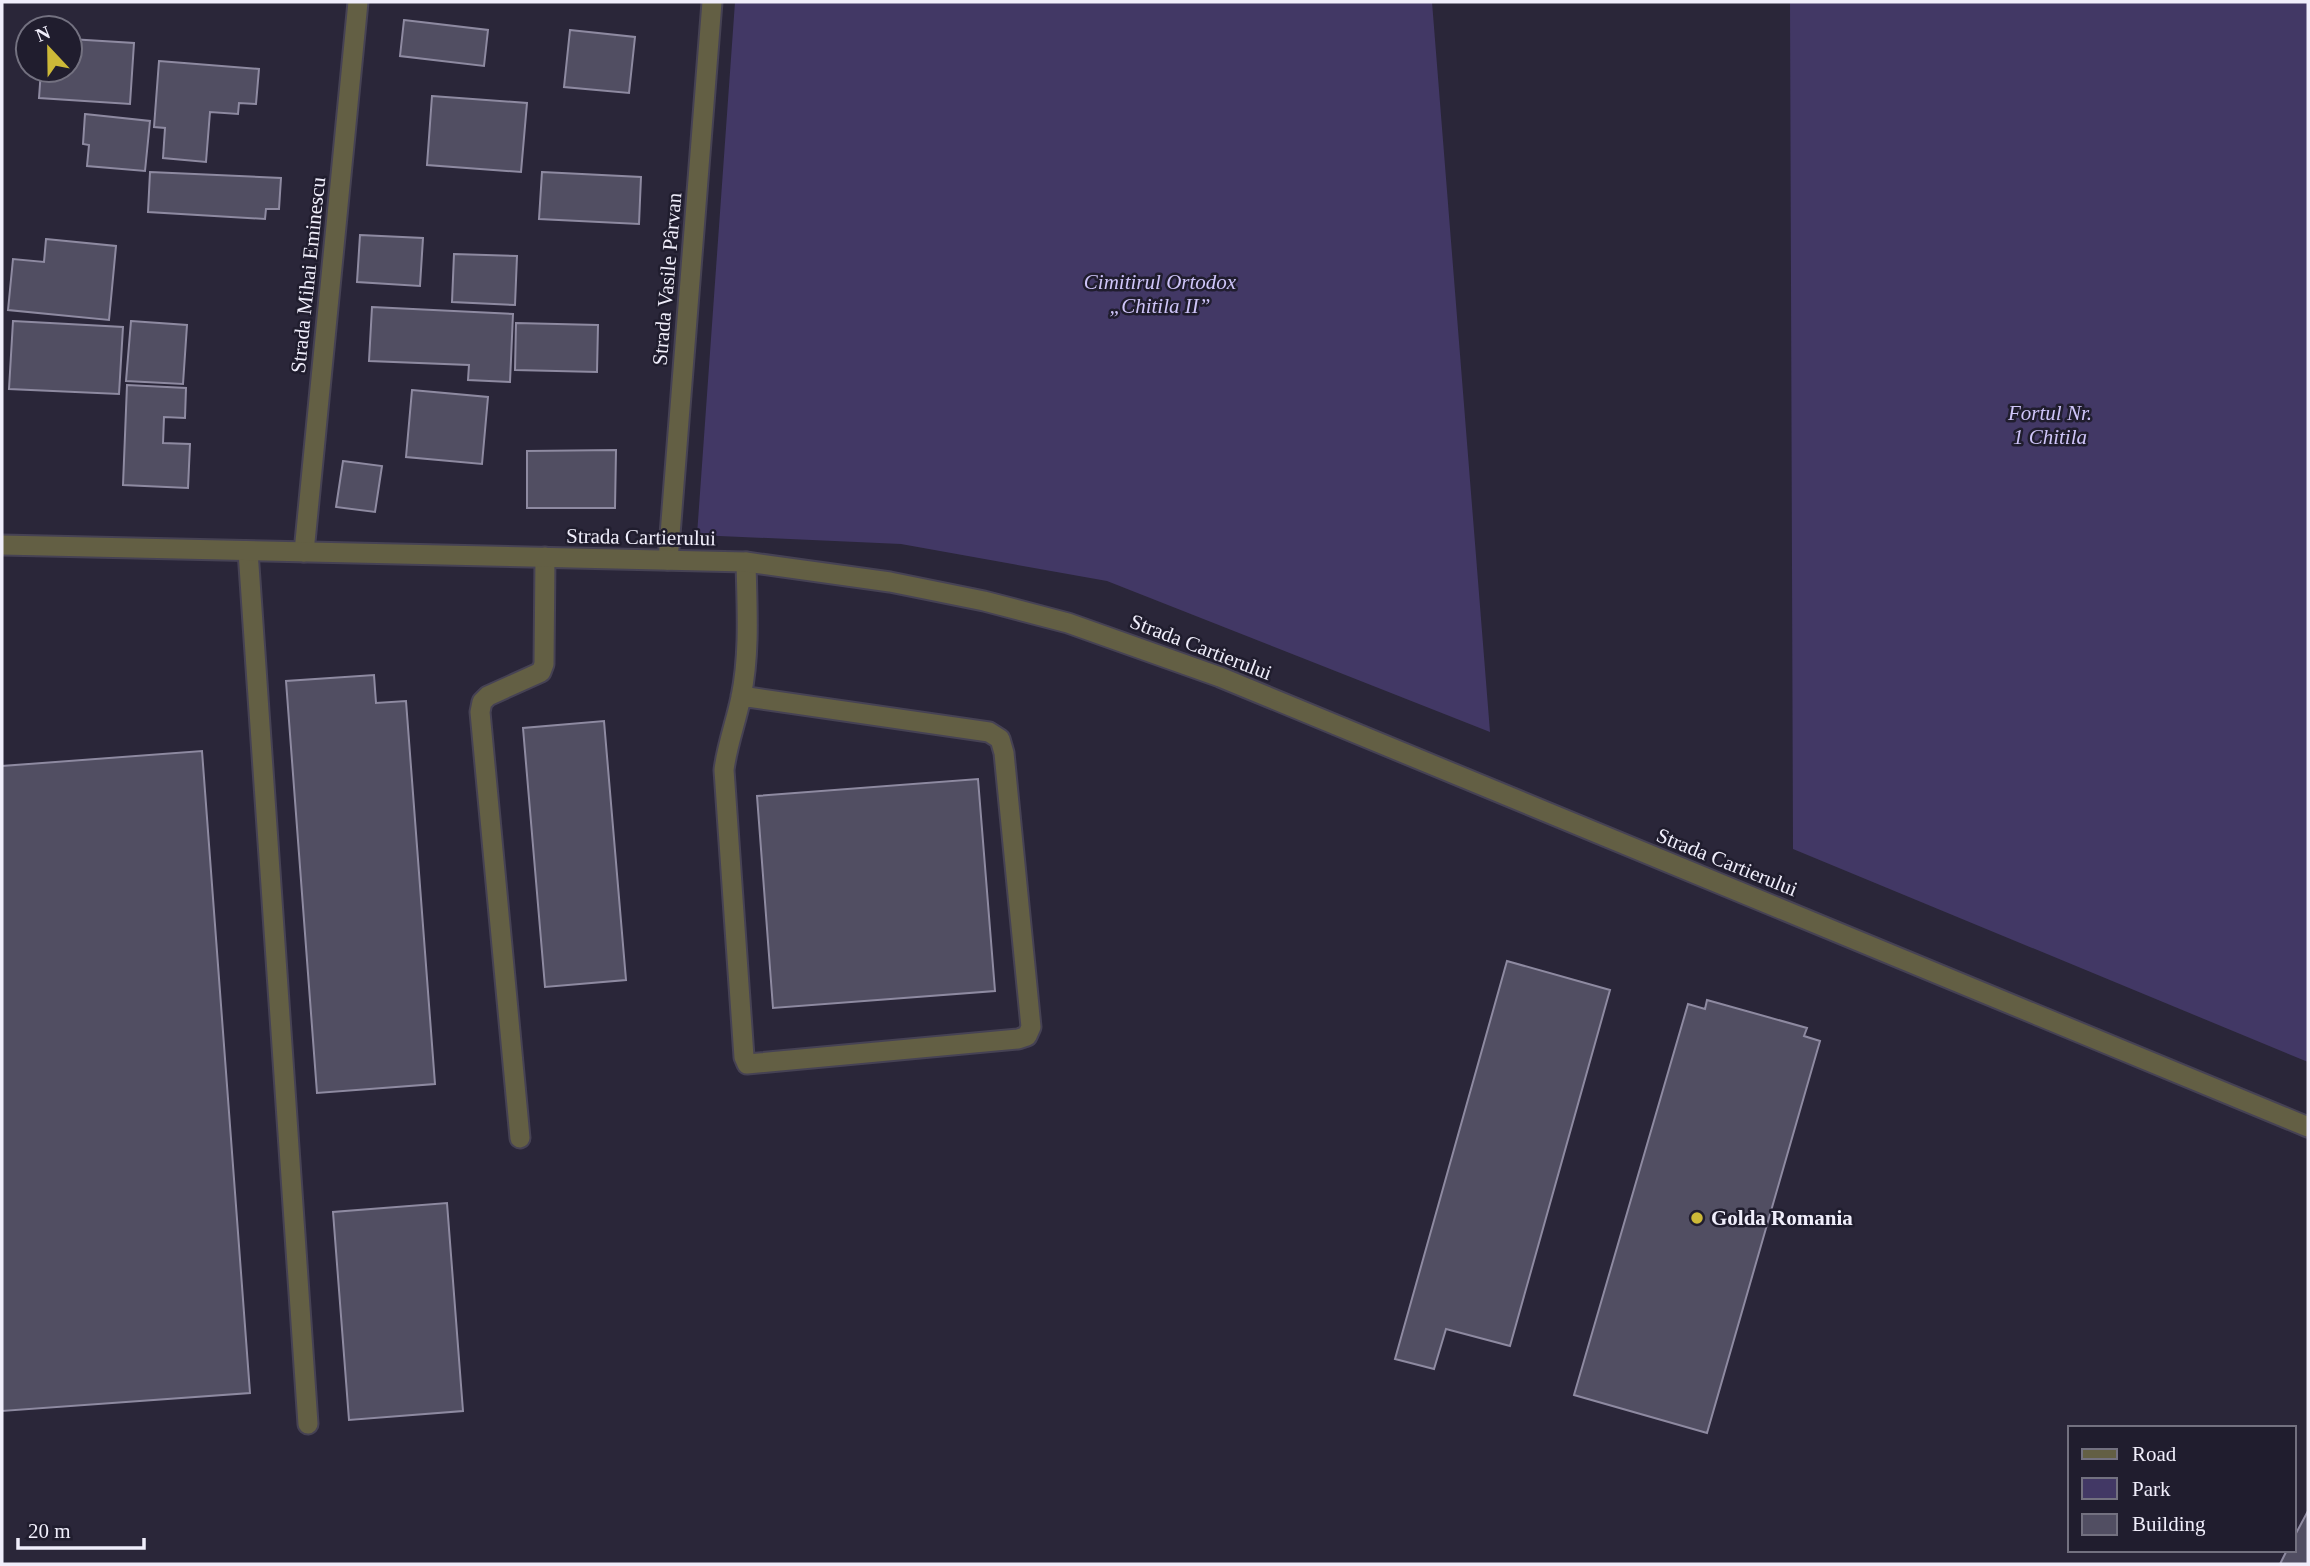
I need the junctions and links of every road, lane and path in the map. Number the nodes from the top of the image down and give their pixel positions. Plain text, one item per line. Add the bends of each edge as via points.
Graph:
1 (358, 2) edge
2 (712, 2) edge
3 (2, 545) edge
4 (248, 551) junction
5 (304, 552) junction
6 (545, 557) junction
7 (668, 560) junction
8 (746, 562) junction
9 (741, 696) junction
10 (2308, 1127) edge
11 (520, 1138) dead end
12 (307, 1424) dead end

1 - 5 street, Strada Mihai Eminescu
2 - 7 street, Strada Vasile Pârvan
3 - 4 street, Strada Cartierului
4 - 5 street, Strada Cartierului
4 - 12 street
5 - 6 street, Strada Cartierului
6 - 7 street, Strada Cartierului
6 - 11 street via 541,672 488,696 480,712
7 - 8 street, Strada Cartierului
8 - 9 street via 748,626
8 - 10 street, Strada Cartierului via 890,582 984,601 1135,646 1220,677
9 - 9 street via 724,770 747,1064 1027,1035 1031,1027 1000,739 989,732

